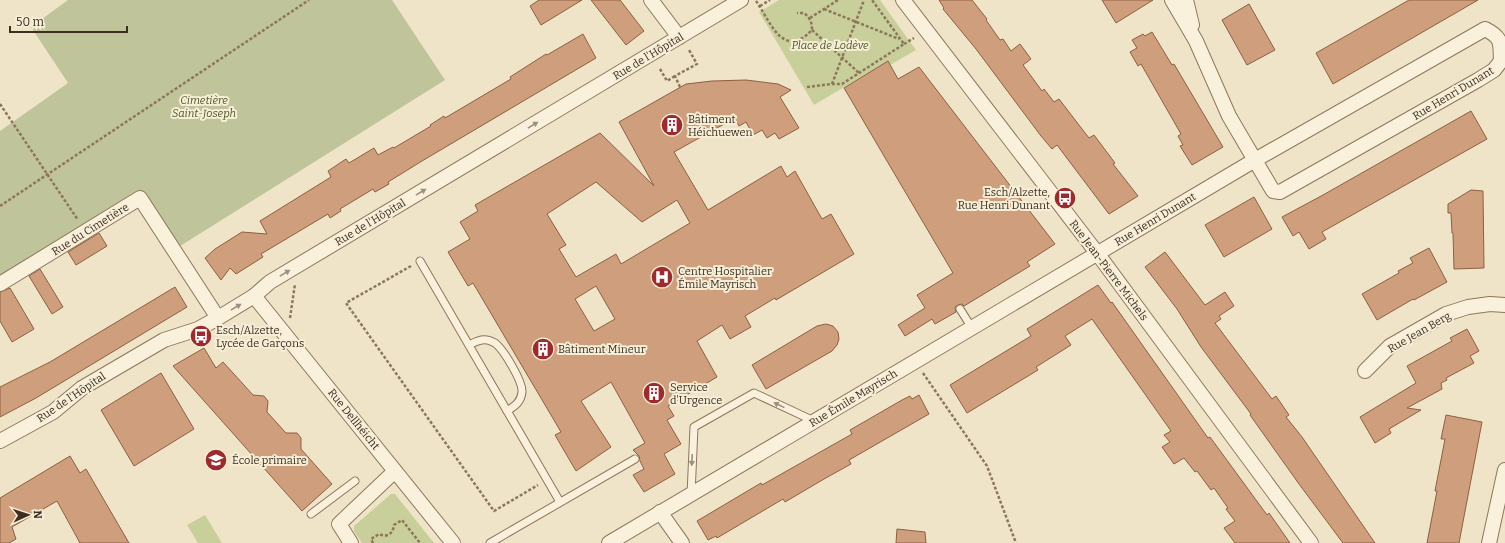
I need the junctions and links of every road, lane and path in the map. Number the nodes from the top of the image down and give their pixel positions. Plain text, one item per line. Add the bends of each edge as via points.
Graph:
1 (309, 0) edge
2 (651, 0) edge
3 (741, 0) edge
4 (756, 0) edge
5 (770, 0) edge
6 (838, 0) edge
7 (864, 0) edge
8 (872, 0) edge
9 (904, 0) edge
10 (1172, 0) edge
11 (1186, 0) edge
12 (760, 6) junction
13 (824, 9) junction
14 (797, 13) dead end
15 (810, 18) junction
16 (856, 22) junction
17 (812, 30) junction
18 (679, 37) junction
19 (900, 39) junction
20 (1196, 41) junction
21 (690, 50) dead end
22 (842, 58) junction
23 (660, 69) dead end
24 (859, 73) junction
25 (675, 76) junction
26 (832, 84) junction
27 (680, 87) dead end
28 (807, 87) dead end
29 (0, 104) edge
30 (1255, 160) junction
31 (47, 174) junction
32 (0, 206) edge
33 (86, 232) junction
34 (1097, 254) junction
35 (420, 261) joint
36 (287, 272) junction
37 (0, 284) edge
38 (254, 296) junction
39 (1505, 305) edge
40 (960, 309) dead end
41 (218, 318) junction
42 (972, 328) junction
43 (287, 337) junction
44 (469, 345) junction
45 (915, 361) junction
46 (1365, 371) dead end
47 (507, 411) junction
48 (814, 422) junction
49 (0, 441) edge
50 (635, 459) dead end
51 (1505, 470) edge
52 (395, 471) junction
53 (547, 480) junction
54 (355, 481) dead end
55 (691, 495) junction
56 (560, 502) junction
57 (660, 512) junction
58 (311, 514) dead end
59 (351, 543) edge
60 (373, 543) edge
61 (420, 543) edge
62 (453, 543) edge
63 (490, 543) edge
64 (609, 543) edge
65 (682, 543) edge
66 (1016, 543) edge
67 (1311, 543) edge
68 (1489, 543) edge

1 - 31 path
2 - 18 street
3 - 18 street, Rue de l'Hôpital
4 - 12 path
5 - 12 path
6 - 13 path
7 - 16 path
8 - 19 path
9 - 34 street, Rue Jean-Pierre Michels
10 - 20 street
11 - 20 street
12 - 17 path via 777,35 783,39 798,40
13 - 15 path
13 - 16 path
14 - 15 path via 804,13
15 - 17 path
16 - 19 path
16 - 22 path
17 - 22 path
36 -> 18 street, Rue de l'Hôpital
19 - 24 path via 904,44
20 - 30 street via 1229,116
21 - 25 path via 698,64
22 - 24 path
22 - 26 path
23 - 25 path via 667,80
24 - 26 path via 842,84
25 - 27 path
26 - 28 path
29 - 31 path
30 - 30 street, Rue Henri Dunant via 1273,191 1280,192 1494,70 1501,61 1500,42 1496,34 1485,29
30 - 34 street, Rue Henri Dunant
31 - 32 path
31 - 33 path
33 - 37 street, Rue du Cimetière
33 - 41 street, Rue du Cimetière via 140,198
34 - 42 street, Rue Émile Mayrisch
34 - 67 street, Rue Jean-Pierre Michels
35 - 44 lane
35 - 53 path via 346,303 494,511
38 -> 36 street, Rue de l'Hôpital
36 - 43 path via 295,284
41 -> 38 street, Rue de l'Hôpital
38 - 43 street, Rue Dellhéicht
39 - 46 street, Rue Jean Berg via 1468,307 1446,314 1390,346
40 - 42 lane
41 - 49 street, Rue de l'Hôpital via 198,329 164,340 82,388 52,412
42 - 45 street, Rue Émile Mayrisch
43 - 52 street, Rue Dellhéicht
44 - 47 lane
44 - 47 lane via 478,340 495,343 520,382 520,399
45 - 48 street, Rue Émile Mayrisch
45 - 66 path via 987,466
47 - 53 lane
48 - 55 street, Rue Émile Mayrisch
48 -> 55 lane via 754,393 694,428
50 - 56 lane
51 - 68 street
52 - 59 street via 339,524
52 - 62 street, Rue Dellhéicht
53 - 56 lane
54 - 58 lane
55 - 57 street, Rue Émile Mayrisch
56 - 63 lane
57 - 64 street, Rue Émile Mayrisch
57 - 65 street
60 - 61 path via 371,539 379,534 390,535 394,525 402,520

